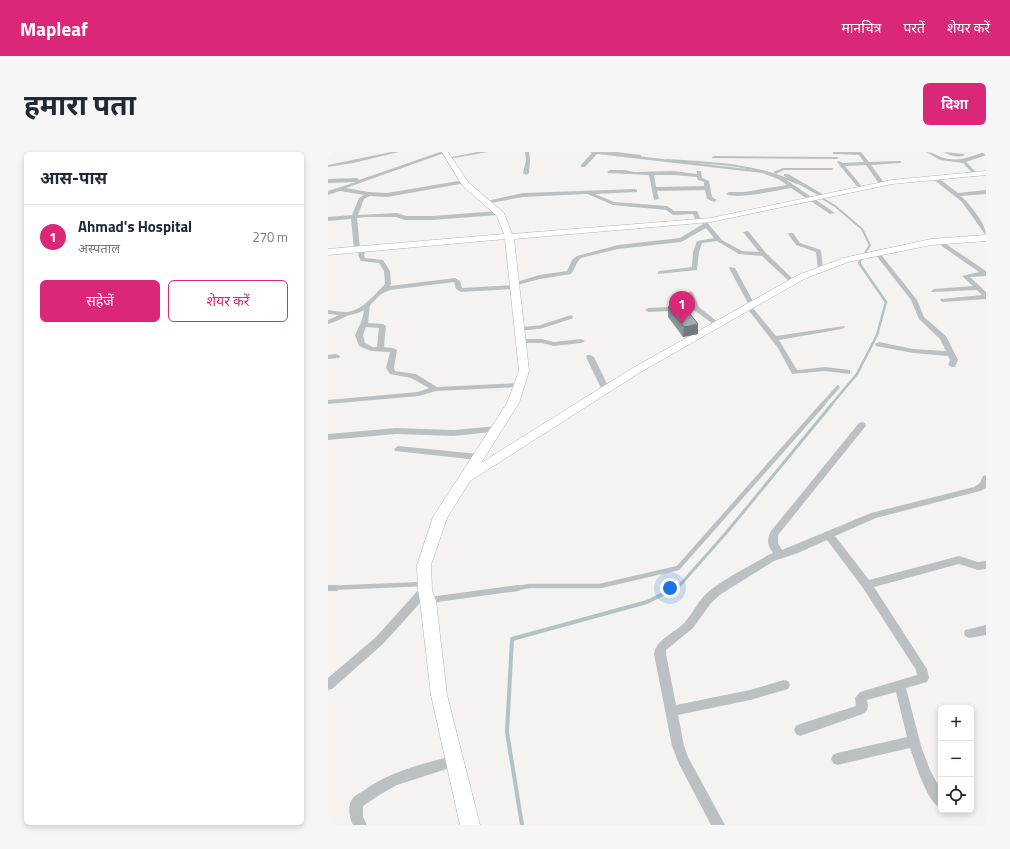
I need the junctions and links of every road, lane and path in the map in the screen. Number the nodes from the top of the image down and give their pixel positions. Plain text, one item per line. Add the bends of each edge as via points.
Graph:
1 (364, 152) edge
2 (397, 152) edge
3 (486, 152) edge
4 (527, 152) edge
5 (594, 152) edge
6 (612, 152) edge
7 (928, 152) edge
8 (946, 152) edge
9 (859, 153) edge
10 (986, 153) edge
11 (447, 154) edge
12 (836, 154) edge
13 (963, 155) dead end
14 (714, 157) edge
15 (366, 159) junction
16 (648, 160) edge
17 (794, 162) dead end
18 (900, 162) dead end
19 (963, 162) junction
20 (866, 164) junction
21 (700, 165) junction
22 (841, 165) junction
23 (328, 166) edge
24 (583, 166) dead end
25 (832, 169) dead end
26 (778, 171) junction
27 (610, 172) dead end
28 (526, 173) dead end
29 (986, 173) edge
30 (642, 174) junction
31 (651, 174) junction
32 (975, 174) junction
33 (699, 176) junction
34 (935, 178) junction
35 (328, 181) edge
36 (361, 181) junction
37 (464, 182) junction
38 (882, 184) junction
39 (792, 186) junction
40 (707, 188) junction
41 (860, 188) junction
42 (340, 189) junction
43 (654, 189) junction
44 (634, 191) dead end
45 (986, 192) edge
46 (328, 193) edge
47 (587, 193) junction
48 (368, 194) junction
49 (729, 194) dead end
50 (958, 195) junction
51 (818, 198) junction
52 (656, 199) dead end
53 (714, 200) dead end
54 (485, 202) junction
55 (498, 213) junction
56 (832, 213) dead end
57 (354, 217) junction
58 (328, 219) edge
59 (703, 223) junction
60 (746, 232) dead end
61 (986, 232) edge
62 (791, 234) dead end
63 (509, 236) junction
64 (986, 238) edge
65 (719, 239) junction
66 (938, 242) junction
67 (360, 249) junction
68 (328, 252) edge
69 (764, 254) junction
70 (874, 254) junction
71 (973, 264) junction
72 (986, 264) edge
73 (732, 268) dead end
74 (821, 270) junction
75 (660, 273) dead end
76 (985, 273) edge
77 (792, 282) junction
78 (515, 286) junction
79 (977, 288) junction
80 (382, 290) junction
81 (934, 291) dead end
82 (690, 293) dead end
83 (986, 296) edge
84 (943, 300) dead end
85 (367, 304) junction
86 (750, 306) junction
87 (696, 308) junction
88 (648, 310) dead end
89 (328, 312) edge
90 (346, 314) junction
91 (572, 317) dead end
92 (328, 322) edge
93 (365, 324) junction
94 (718, 325) junction
95 (842, 326) dead end
96 (520, 329) junction
97 (775, 338) junction
98 (521, 341) junction
99 (581, 341) dead end
100 (879, 344) dead end
101 (380, 350) junction
102 (951, 354) junction
103 (590, 357) dead end
104 (952, 365) dead end
105 (848, 372) dead end
106 (519, 385) junction
107 (838, 388) dead end
108 (435, 389) junction
109 (606, 390) junction
110 (328, 402) edge
111 (862, 425) dead end
112 (496, 429) junction
113 (328, 437) edge
114 (398, 450) dead end
115 (478, 457) junction
116 (463, 481) junction
117 (985, 481) edge
118 (829, 535) junction
119 (780, 555) junction
120 (986, 565) edge
121 (867, 585) junction
122 (328, 588) edge
123 (426, 592) junction
124 (986, 630) edge
125 (969, 633) dead end
126 (330, 680) edge
127 (784, 685) dead end
128 (900, 686) junction
129 (671, 711) junction
130 (800, 730) dead end
131 (914, 741) junction
132 (837, 759) dead end
133 (455, 761) junction
134 (938, 798) edge
135 (360, 825) edge
136 (470, 825) edge
137 (718, 825) edge

1 - 15 street
2 - 15 street
3 - 11 street
4 - 28 street
5 - 16 street
5 - 24 street
6 - 16 street
7 - 19 street via 942,159
8 - 13 street
9 - 12 street
9 - 20 street
10 - 19 street
11 - 36 street
11 - 37 street
12 - 14 street
12 - 22 street
14 - 16 street
14 - 26 street
15 - 23 street
16 - 21 street
16 - 30 street
17 - 26 street via 784,164
18 - 20 street
19 - 32 street
20 - 22 street
20 - 38 street
21 - 33 street
21 - 39 street via 763,172 775,175
22 - 41 street
25 - 26 street
26 - 51 street
27 - 30 street
29 - 32 street
30 - 31 street
31 - 33 street
31 - 43 street
32 - 34 street
33 - 40 street via 706,181
34 - 38 street
34 - 50 street
35 - 36 street
36 - 42 street
37 - 48 street via 387,195
37 - 54 street
38 - 41 street
39 - 49 street
39 - 51 street
40 - 43 street
40 - 53 street via 709,198
41 - 51 street
42 - 46 street
42 - 48 street
43 - 52 street
44 - 47 street
45 - 50 street
47 - 54 street via 523,195
47 - 59 street via 613,203 665,208 673,213 695,212
48 - 57 street via 362,198
50 - 61 street
51 - 56 street
51 - 59 street
54 - 55 street
55 - 57 street via 432,218 405,218 397,215
55 - 63 street
57 - 58 street
57 - 67 street
59 - 63 street
59 - 65 street
59 - 78 street via 681,240 618,246 579,257 569,273 540,277
60 - 69 street
62 - 74 street via 798,244 819,251
63 - 67 street
63 - 78 street
64 - 66 street
65 - 69 street via 743,254
65 - 75 street via 700,242 696,252 695,269
66 - 70 street
66 - 71 street
67 - 68 street
67 - 80 street via 363,260 381,261 388,284
69 - 77 street
70 - 74 street via 850,259
70 - 102 street via 914,300 921,318 943,338
71 - 72 street
71 - 76 street
73 - 86 street
74 - 77 street
76 - 79 street via 965,276
77 - 86 street
78 - 80 street via 461,290 457,281 452,280
78 - 96 street
79 - 81 street
79 - 83 street
80 - 85 street
82 - 87 street
83 - 84 street
85 - 90 street via 357,312
85 - 93 street
86 - 94 street
86 - 97 street
87 - 88 street
87 - 94 street
89 - 90 street
90 - 92 street
91 - 96 lane
93 - 101 street via 359,335 362,344 371,350
93 - 101 street via 383,326
94 - 109 street
95 - 97 street
96 - 98 street
97 - 105 street via 795,372 825,369
98 - 99 street via 554,344
98 - 106 street via 524,371
100 - 102 street via 913,351
101 - 108 street via 394,350 390,368 394,374 412,376
102 - 104 street via 954,360
103 - 109 street
106 - 108 street
106 - 112 street via 513,404
107 - 123 lane via 678,568 600,586 530,586
108 - 110 street via 419,394
109 - 116 street
111 - 119 street via 774,534 772,544
112 - 113 street via 454,433 396,431
112 - 115 street
114 - 115 street
115 - 116 street
116 - 123 street via 440,517 424,565
117 - 118 street via 982,488 887,511
118 - 119 street
118 - 121 street
119 - 129 street via 717,591 689,625 661,648
120 - 121 street via 978,566 960,560
121 - 128 street via 923,674 922,678
122 - 123 lane
123 - 126 street via 380,640
123 - 133 street via 439,695
124 - 125 street
127 - 129 street via 750,695
128 - 130 street via 864,696 861,698 863,708 860,710
128 - 131 street
129 - 137 street via 678,746
131 - 132 street
131 - 134 street via 917,755
133 - 135 street via 394,778 376,789 357,803 356,818
133 - 136 street

